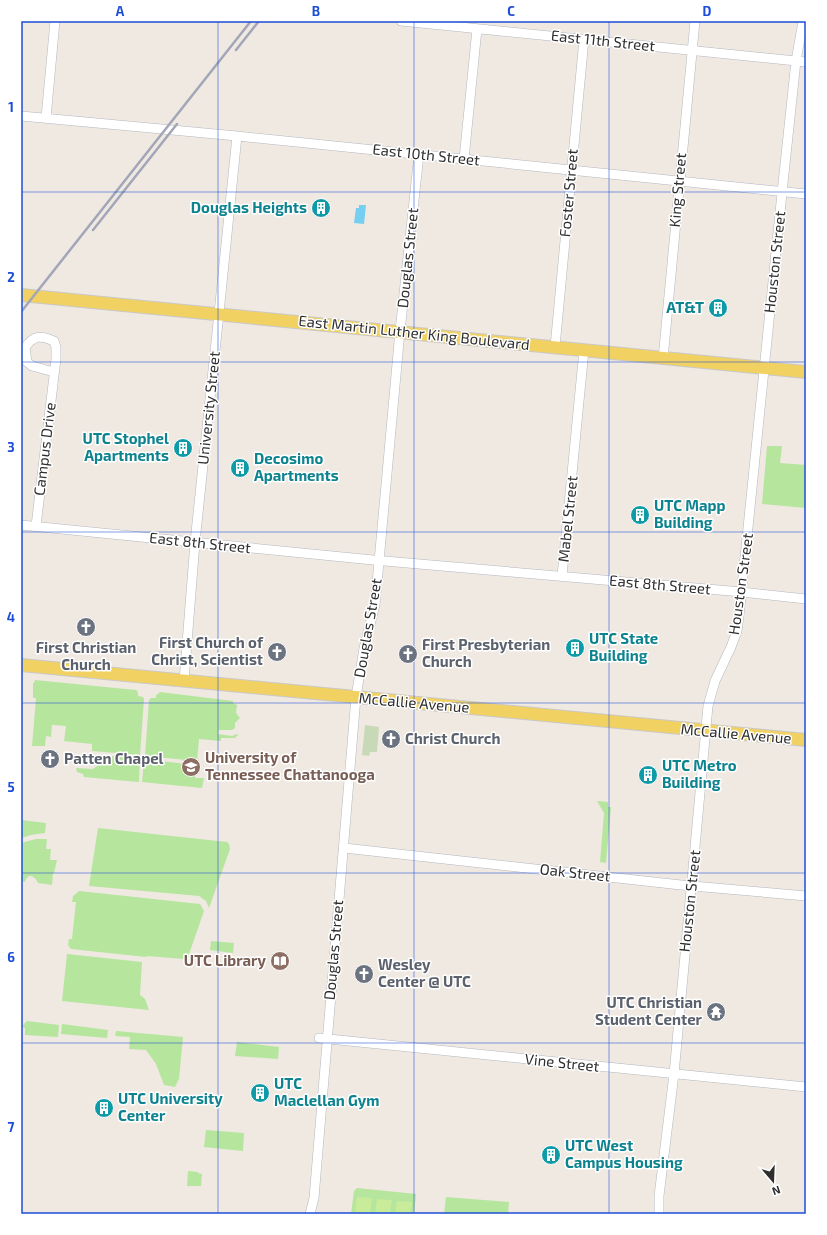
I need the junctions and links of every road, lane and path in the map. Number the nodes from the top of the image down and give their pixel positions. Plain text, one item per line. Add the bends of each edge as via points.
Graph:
1 (55, 21) edge
2 (401, 21) edge
3 (695, 21) edge
4 (803, 21) edge
5 (476, 29) junction
6 (584, 39) junction
7 (692, 50) junction
8 (796, 61) junction
9 (806, 62) edge
10 (21, 116) edge
11 (46, 118) junction
12 (237, 136) junction
13 (419, 154) junction
14 (464, 159) junction
15 (571, 170) junction
16 (679, 181) junction
17 (782, 192) junction
18 (806, 194) edge
19 (21, 295) edge
20 (219, 313) junction
21 (400, 332) junction
22 (555, 347) junction
23 (584, 350) junction
24 (663, 359) junction
25 (764, 369) junction
26 (54, 372) dead end
27 (806, 372) edge
28 (21, 524) edge
29 (36, 526) junction
30 (195, 542) junction
31 (380, 561) junction
32 (562, 576) junction
33 (742, 592) junction
34 (806, 599) edge
35 (21, 665) edge
36 (184, 681) junction
37 (356, 697) junction
38 (706, 731) junction
39 (806, 740) edge
40 (344, 848) junction
41 (691, 886) junction
42 (806, 896) edge
43 (322, 1039) junction
44 (674, 1074) junction
45 (806, 1087) edge
46 (314, 1198) junction
47 (310, 1214) edge
48 (316, 1214) edge
49 (659, 1214) edge

1 - 11 street
2 - 5 street, East 11th Street
3 - 7 street, King Street
4 - 8 street, Houston Street
5 - 6 street, East 11th Street
5 - 14 street
6 - 7 street, East 11th Street
6 - 15 street, Foster Street
7 - 8 street, East 11th Street
7 - 16 street, King Street
8 - 9 street, East 11th Street
8 - 17 street, Houston Street
10 - 11 street, East 10th Street
11 - 12 street, East 10th Street
12 - 13 street, East 10th Street
12 - 20 street, University Street
13 - 14 street, East 10th Street
13 - 21 street, Douglas Street
14 - 15 street, East 10th Street
15 - 16 street, East 10th Street
15 - 22 street, Foster Street
16 - 17 street, East 10th Street
16 - 24 street, King Street
17 - 18 street, East 10th Street
17 - 25 street, Houston Street
19 - 20 main road, East Martin Luther King Boulevard
20 - 21 main road, East Martin Luther King Boulevard
20 - 30 street, University Street
21 - 22 main road, East Martin Luther King Boulevard
21 - 31 street, Douglas Street
22 - 23 main road, East Martin Luther King Boulevard
23 - 24 main road, East Martin Luther King Boulevard
23 - 32 street, Mabel Street
24 - 25 main road, East Martin Luther King Boulevard
25 - 27 main road, East Martin Luther King Boulevard
25 - 33 street, Houston Street
26 - 29 street, Campus Drive
28 - 29 street, East 8th Street
29 - 30 street, East 8th Street
30 - 31 street, East 8th Street
30 - 36 street, University Street
31 - 32 street, Mabel Street
31 - 37 street, Douglas Street via 375,605 364,648
32 - 33 street, East 8th Street
33 - 34 street, East 8th Street
33 - 38 street, Houston Street via 737,631 715,681 708,706
35 - 36 main road, McCallie Avenue
36 - 37 main road, McCallie Avenue
37 - 38 main road, McCallie Avenue
37 - 40 street, Douglas Street
38 - 39 main road, McCallie Avenue
38 - 41 street, Houston Street
40 - 41 street, Oak Street
40 - 43 street, Douglas Street
41 - 42 street, Oak Street
41 - 44 street, Houston Street
43 - 44 street, Vine Street
43 - 46 street, Douglas Street
44 - 45 street, Vine Street
44 - 49 street, Houston Street
46 - 47 street, Douglas Street
46 - 48 street, Douglas Street

